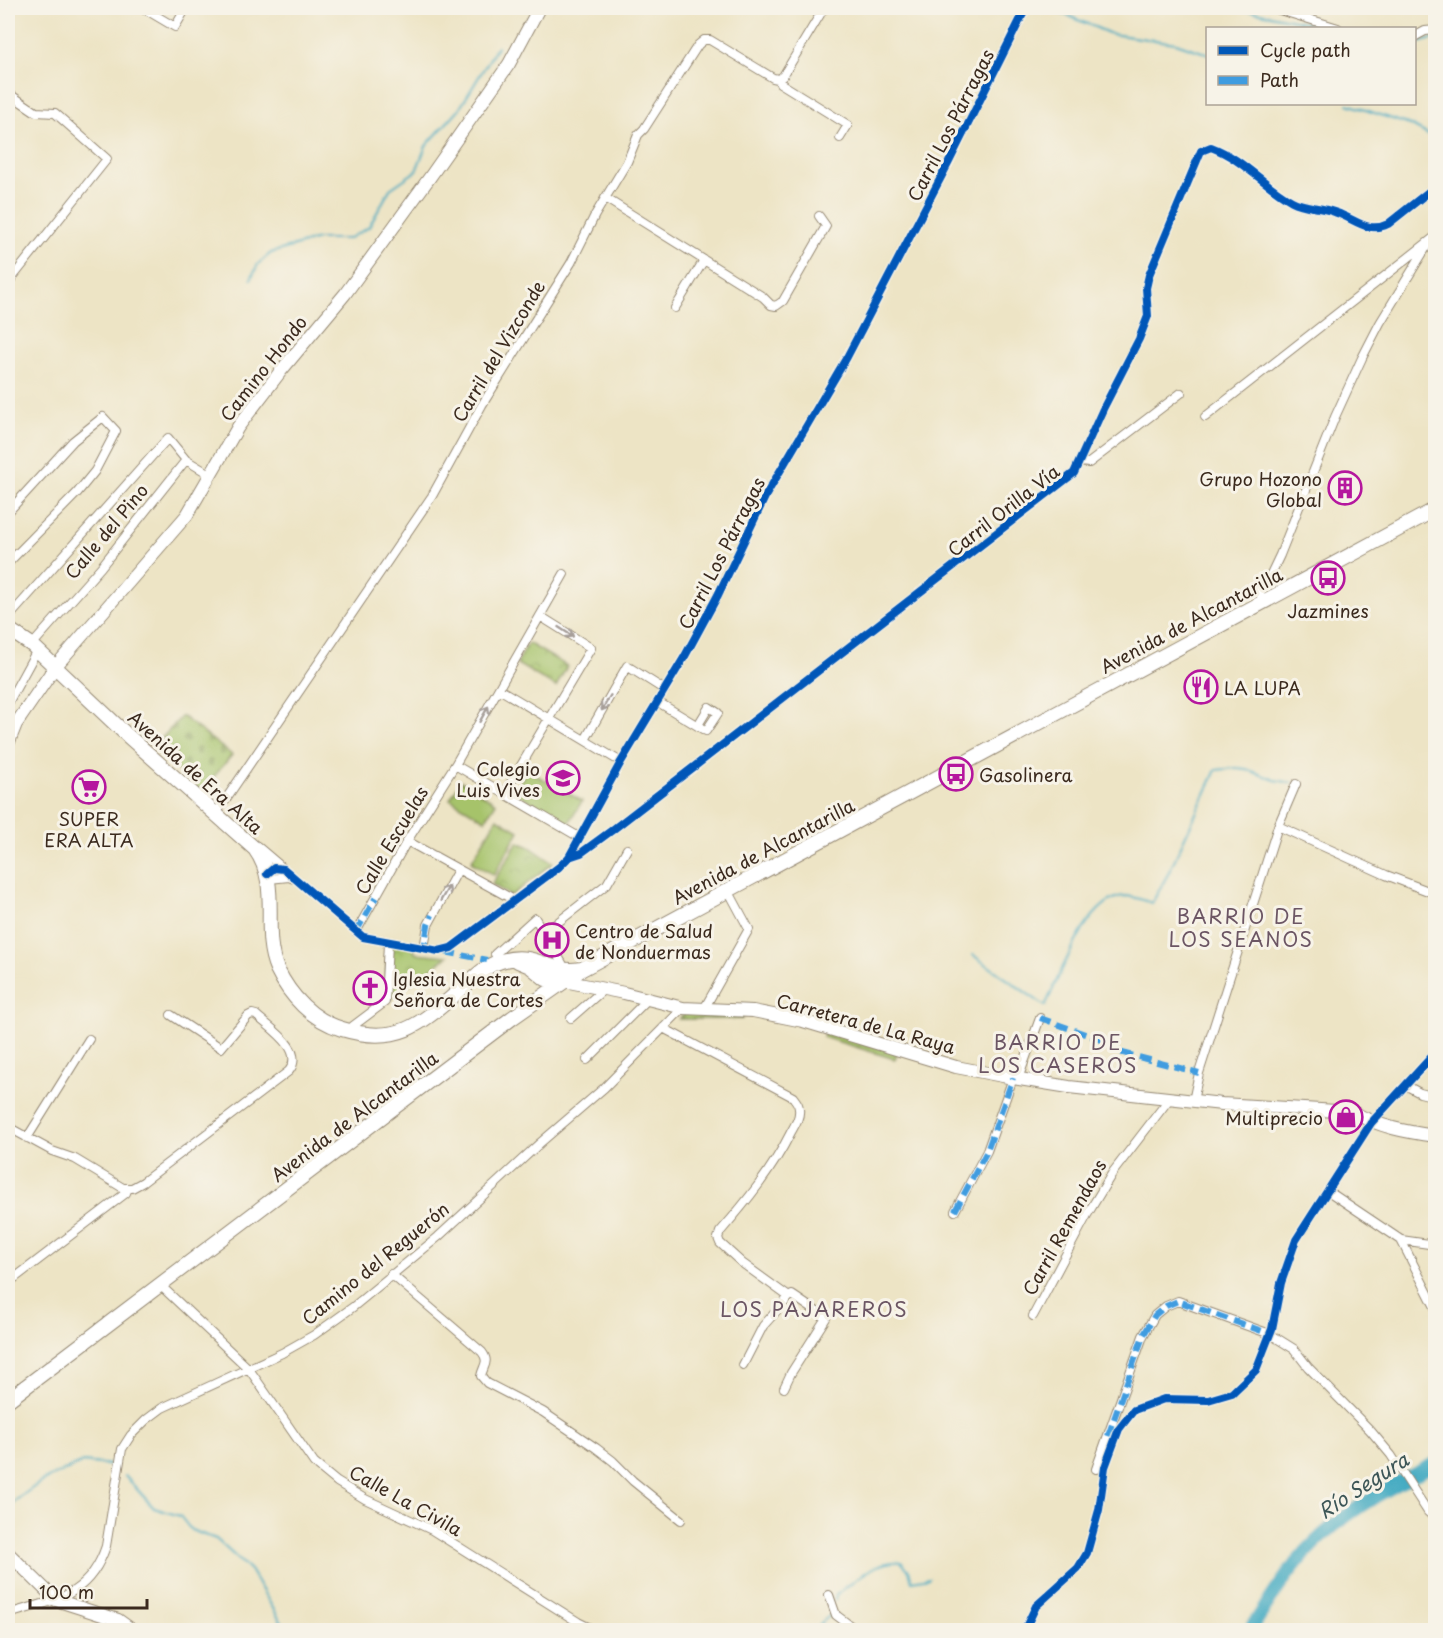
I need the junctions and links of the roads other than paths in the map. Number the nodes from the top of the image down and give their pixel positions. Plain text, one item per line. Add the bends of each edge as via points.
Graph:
1 (143, 8) edge
2 (186, 8) edge
3 (539, 8) edge
4 (824, 8) edge
5 (1026, 8) edge
6 (1273, 8) edge
7 (1335, 27) edge
8 (1436, 30) edge
9 (1416, 36) edge
10 (778, 79) junction
11 (8, 93) edge
12 (840, 138) dead end
13 (1436, 186) edge
14 (605, 198) junction
15 (819, 216) dead end
16 (1433, 238) edge
17 (704, 260) junction
18 (8, 283) edge
19 (675, 308) dead end
20 (1181, 393) dead end
21 (1205, 417) dead end
22 (186, 460) junction
23 (1080, 462) junction
24 (211, 475) junction
25 (1436, 509) edge
26 (8, 512) edge
27 (8, 563) edge
28 (564, 574) dead end
29 (1264, 601) junction
30 (540, 616) junction
31 (8, 618) edge
32 (8, 629) edge
33 (35, 648) junction
34 (56, 666) junction
35 (499, 689) junction
36 (665, 690) junction
37 (658, 702) junction
38 (8, 703) edge
39 (549, 719) junction
40 (698, 725) dead end
41 (585, 740) junction
42 (8, 744) edge
43 (621, 762) junction
44 (455, 765) junction
45 (1296, 784) dead end
46 (504, 794) junction
47 (215, 814) junction
48 (1278, 826) junction
49 (579, 837) junction
50 (407, 841) junction
51 (249, 843) junction
52 (627, 849) dead end
53 (569, 856) junction
54 (284, 869) junction
55 (458, 870) junction
56 (268, 876) junction
57 (294, 879) junction
58 (728, 890) junction
59 (1436, 894) edge
60 (514, 900) junction
61 (356, 932) junction
62 (544, 933) junction
63 (388, 943) junction
64 (424, 948) junction
65 (500, 957) junction
66 (560, 973) junction
67 (542, 977) junction
68 (603, 990) junction
69 (537, 1000) junction
70 (647, 1000) junction
71 (683, 1008) junction
72 (704, 1009) junction
73 (171, 1015) dead end
74 (571, 1018) dead end
75 (1040, 1018) dead end
76 (353, 1026) dead end
77 (663, 1028) junction
78 (89, 1039) dead end
79 (1436, 1052) edge
80 (587, 1060) dead end
81 (1016, 1078) junction
82 (1405, 1085) junction
83 (1436, 1097) edge
84 (1170, 1098) junction
85 (1193, 1101) junction
86 (1371, 1123) junction
87 (8, 1127) edge
88 (1436, 1136) edge
89 (27, 1138) junction
90 (128, 1188) junction
91 (1328, 1191) junction
92 (955, 1211) dead end
93 (1401, 1240) junction
94 (1436, 1245) edge
95 (391, 1274) junction
96 (8, 1283) edge
97 (160, 1285) junction
98 (789, 1297) junction
99 (1436, 1309) edge
100 (1033, 1316) dead end
101 (1270, 1334) junction
102 (743, 1365) dead end
103 (249, 1369) junction
104 (784, 1388) dead end
105 (8, 1400) edge
106 (1096, 1469) dead end
107 (1436, 1519) edge
108 (681, 1520) dead end
109 (8, 1553) edge
110 (829, 1595) dead end
111 (57, 1600) junction
112 (8, 1614) edge
113 (132, 1630) edge
114 (594, 1630) edge
115 (856, 1630) edge
116 (1022, 1630) edge

1 - 2 street via 175,27
3 - 24 main road, Camino Hondo via 509,64 430,177 345,294 238,427
4 - 10 street
5 - 36 street, Carril Los Párragas via 847,357 766,495 718,595
6 - 7 street
8 - 9 street
10 - 12 street via 848,125
10 - 14 street, Carril del Vizconde via 704,40 638,135
11 - 18 street via 36,112 55,113 106,159
13 - 23 street, Carril Orilla Vía via 1388,224 1368,228 1337,213 1293,202 1243,163 1217,149 1201,151 1149,275 1148,316
14 - 17 street
14 - 47 street, Carril del Vizconde via 571,263 482,405 432,496
15 - 17 street via 826,226 783,301 776,306
16 - 21 street
16 - 29 street via 1380,323 1344,397 1280,555 1270,576 1257,588
17 - 19 street
20 - 23 street via 1089,463
22 - 24 street
22 - 31 street via 168,438
22 - 33 street, Calle del Pino
23 - 53 street, Carril Orilla Vía via 1064,483 611,831 580,853
24 - 34 main road, Camino Hondo via 187,515
25 - 29 main road, Avenida de Alcantarilla
26 - 27 street via 73,441 103,417 116,431 95,471
28 - 30 street, Calle Escuelas
29 - 58 main road, Avenida de Alcantarilla
30 - 35 street, Calle Escuelas
30 -> 39 street via 591,648
32 - 33 main road, Avenida de Era Alta
33 - 34 main road, Avenida de Era Alta
33 - 38 street, Calle del Pino
34 - 42 main road, Camino Hondo via 16,724
34 - 47 main road, Avenida de Era Alta
35 - 39 street
44 -> 35 street, Calle Escuelas
36 - 37 street, Carril Los Párragas
36 -> 41 street via 627,666
37 - 40 street
37 - 43 street, Carril Los Párragas
39 - 41 street
39 - 46 street
41 - 43 street
43 - 49 street, Carril Los Párragas
44 - 46 street
44 - 50 street, Calle Escuelas
45 - 48 street
46 - 49 street
47 - 51 main road, Avenida de Era Alta
48 - 59 street
48 - 85 street
49 - 53 street, Carril Los Párragas
50 - 55 street
50 - 61 street, Calle Escuelas
51 - 54 street, Carril Los Párragas
51 - 56 main road, Avenida de Era Alta
52 - 62 street via 607,884
53 - 60 street, Carril Los Párragas
54 - 56 street via 274,868
54 - 57 street, Carril Los Párragas
55 - 60 street
64 -> 55 street via 428,925
56 - 57 street
56 - 65 main road, Avenida de Era Alta via 269,940 277,968 301,1004 334,1027 378,1036 406,1030 428,1017
57 - 61 street, Carril Los Párragas
58 - 66 main road, Avenida de Alcantarilla via 582,969
58 - 72 street via 749,929
60 - 64 street, Carril Los Párragas via 451,948
61 - 63 street, Carril Los Párragas via 368,940
62 - 65 street via 535,918
62 - 66 street via 562,963
63 - 64 street, Carril Los Párragas
63 - 76 street via 385,1002
65 - 66 main road via 527,958
65 - 67 main road via 526,964
66 - 67 main road
66 - 68 main road, Carretera de La Raya
66 - 69 main road, Avenida de Alcantarilla
67 - 69 main road via 543,987
68 - 70 main road, Carretera de La Raya
68 - 74 street
69 - 97 main road, Avenida de Alcantarilla
70 - 71 main road, Carretera de La Raya
70 - 80 street
71 - 72 main road, Carretera de La Raya
71 - 77 street, Camino del Reguerón
72 - 81 main road, Carretera de La Raya via 753,1011 803,1021 956,1067
73 - 90 street via 221,1048 248,1016 256,1015 291,1047 294,1065 143,1182
75 - 81 street
77 - 95 street, Camino del Reguerón via 604,1088 438,1237
77 - 98 street via 793,1096 798,1103 798,1119 785,1144 718,1238 742,1263
78 - 89 street
79 - 82 street
81 - 84 main road, Carretera de La Raya
81 - 92 street via 987,1151
82 - 83 street
82 - 86 street
84 - 85 main road, Carretera de La Raya
84 - 100 street, Carril Remendaos via 1113,1172
85 - 86 main road, Carretera de La Raya via 1353,1112
86 - 88 main road, Carretera de La Raya
86 - 91 street
87 - 89 street
89 - 90 street
90 - 96 street
91 - 93 street
91 - 101 street via 1296,1240
93 - 94 street
93 - 99 street
95 - 103 street, Camino del Reguerón via 314,1335
95 - 108 street via 482,1352 486,1363 481,1376 487,1383 536,1408 596,1448
97 - 103 street, Calle La Civila
97 - 105 main road, Avenida de Alcantarilla
98 - 102 street via 763,1326
98 - 104 street via 792,1295 826,1318
101 - 106 street via 1178,1301 1166,1306 1155,1315 1143,1336
101 - 107 street via 1294,1349 1370,1430
101 - 116 street via 1256,1370 1232,1393 1208,1400 1164,1399 1134,1410 1119,1429 1106,1467 1100,1510 1087,1553 1078,1568 1036,1606
103 - 111 street, Camino del Reguerón via 162,1408 131,1435 122,1449 102,1557 90,1579
103 - 114 street, Calle La Civila via 314,1463 337,1482 432,1530
109 - 111 main road
110 - 115 street via 836,1615
111 - 112 street, Camino del Reguerón
111 - 113 main road via 118,1620

